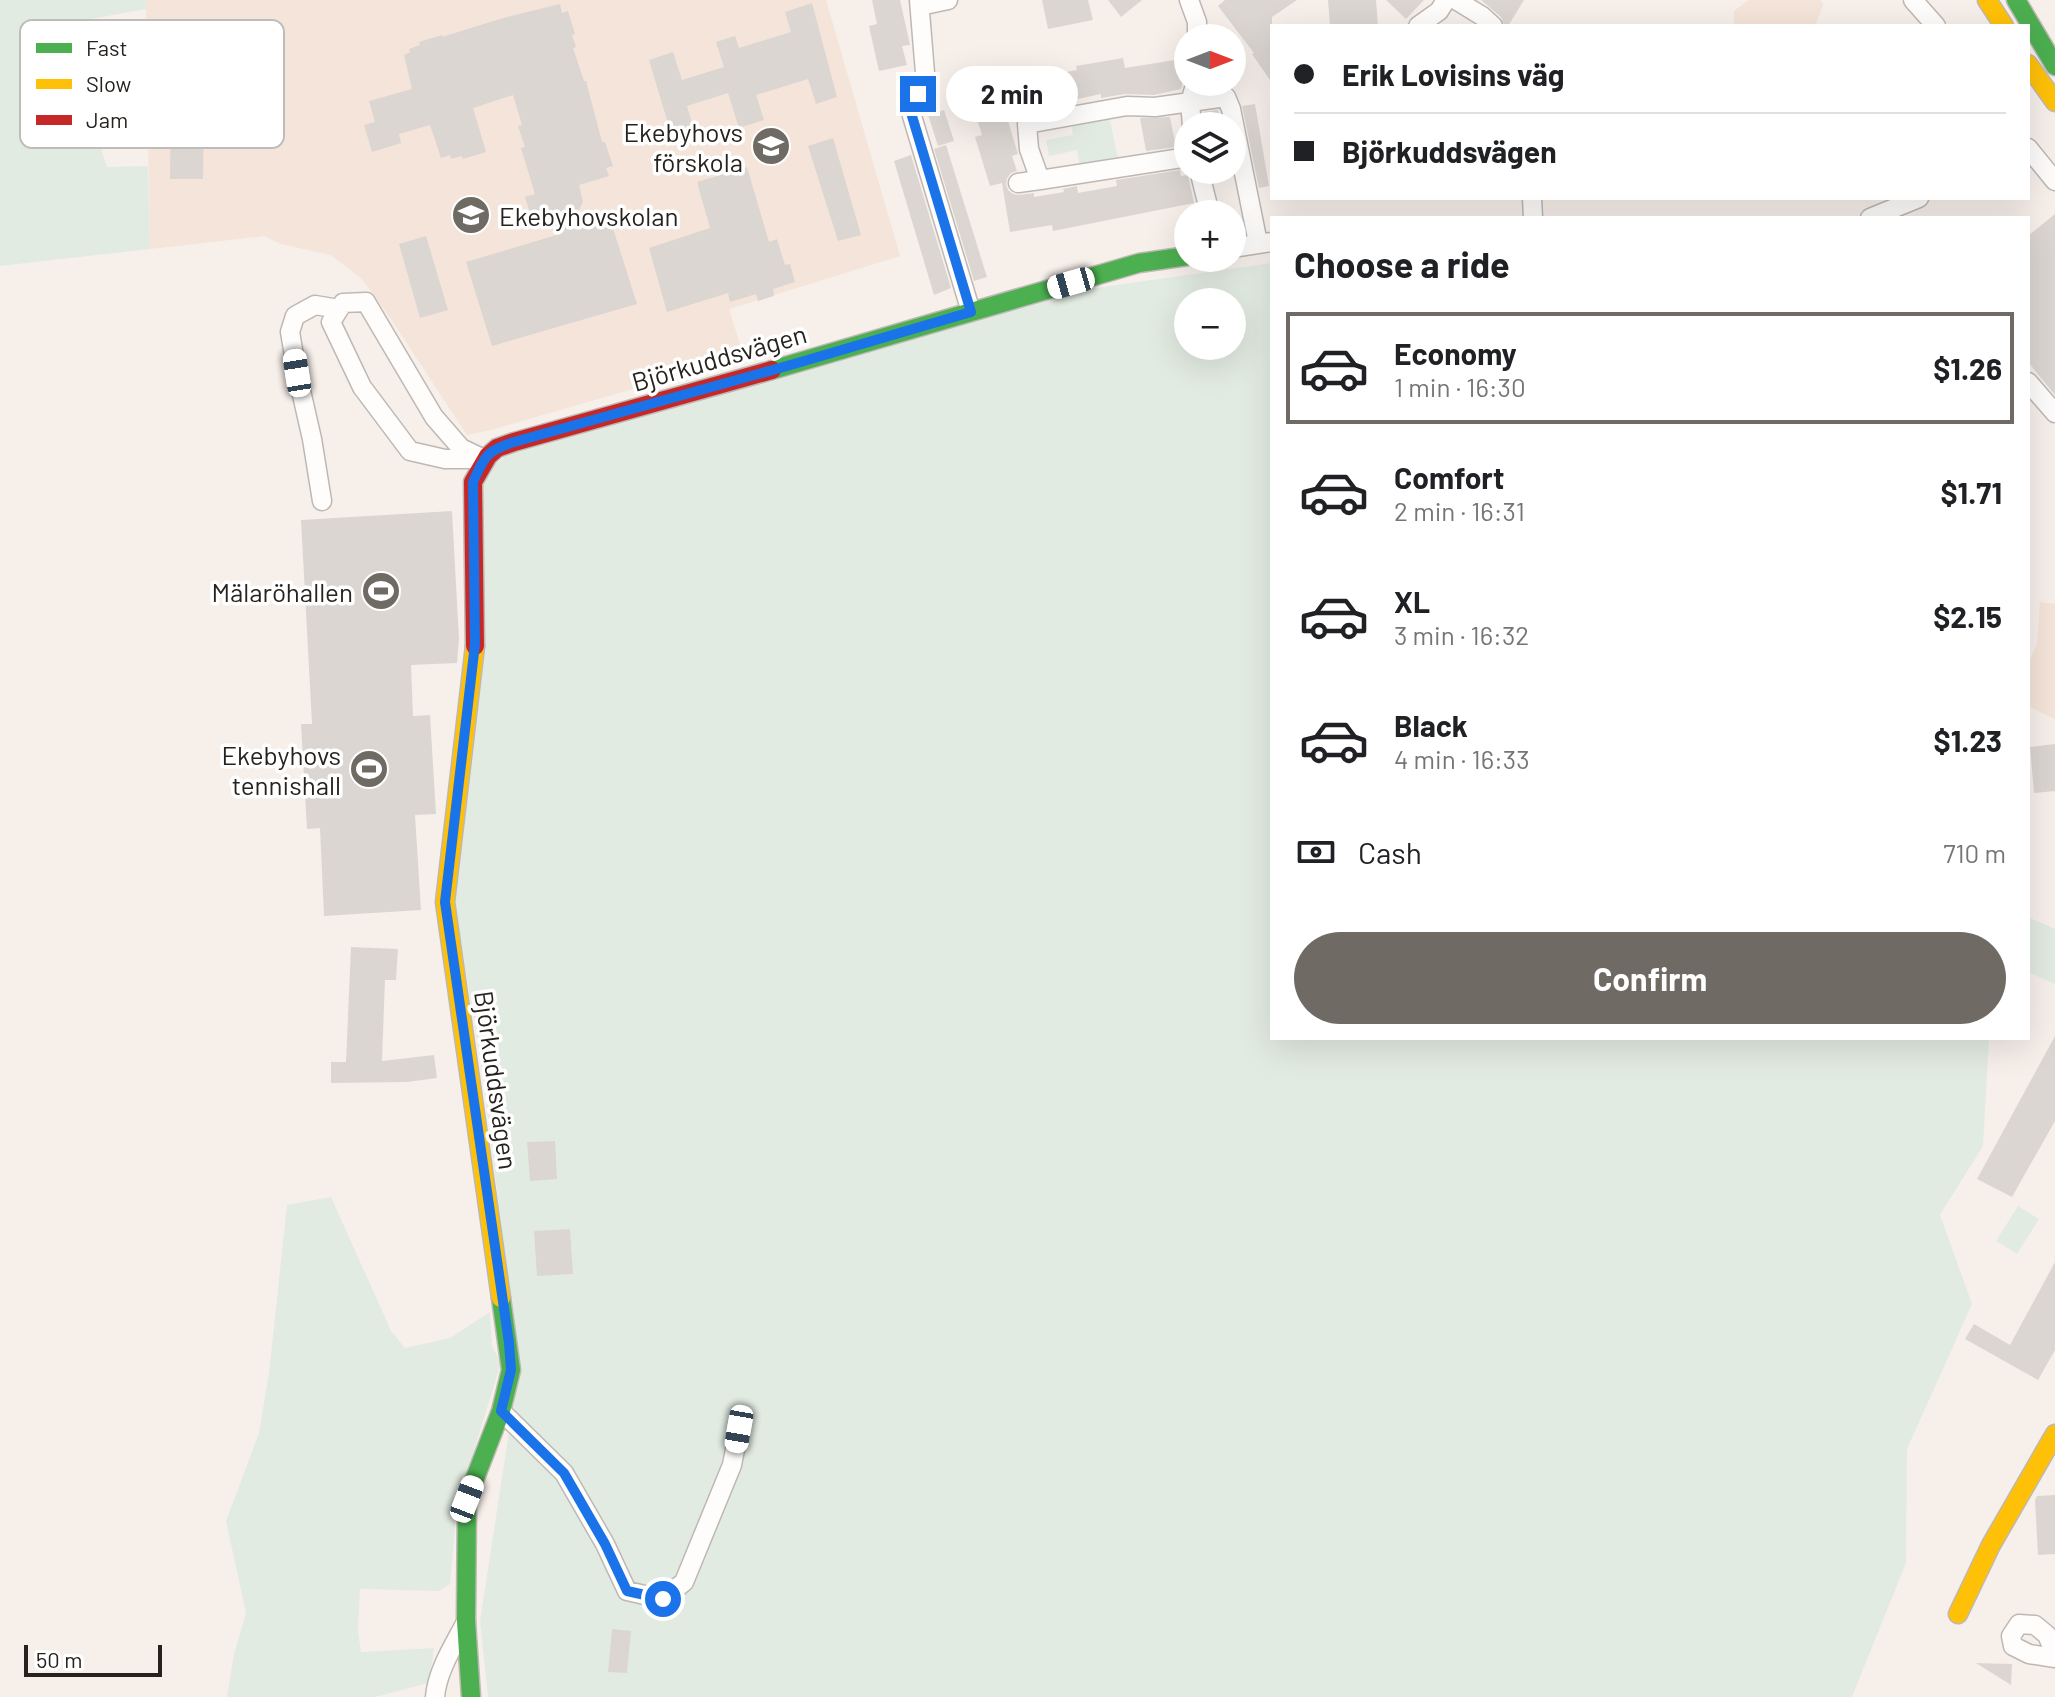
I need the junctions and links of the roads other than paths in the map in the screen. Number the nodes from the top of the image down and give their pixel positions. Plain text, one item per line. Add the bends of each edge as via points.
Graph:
1 (948, 0) edge
2 (1189, 0) edge
3 (1446, 0) edge
4 (1456, 0) edge
5 (1913, 0) edge
6 (1987, 0) edge
7 (2016, 0) edge
8 (920, 3) edge
9 (1197, 24) edge
10 (1421, 24) edge
11 (1491, 24) edge
12 (1934, 24) edge
13 (2003, 24) edge
14 (2055, 66) edge
15 (2030, 67) edge
16 (1192, 96) edge
17 (1190, 102) junction
18 (2055, 102) edge
19 (1191, 112) edge
20 (2030, 150) edge
21 (1174, 159) edge
22 (1040, 180) junction
23 (2055, 181) edge
24 (1018, 183) dead end
25 (1914, 200) edge
26 (1875, 216) edge
27 (1265, 242) edge
28 (1174, 258) edge
29 (339, 309) junction
30 (971, 312) junction
31 (2030, 384) edge
32 (2055, 413) edge
33 (484, 459) junction
34 (322, 501) dead end
35 (501, 1411) junction
36 (739, 1429) dead end
37 (2055, 1434) edge
38 (1958, 1614) dead end
39 (466, 1621) junction
40 (435, 1697) edge
41 (471, 1697) edge

1 - 8 street
2 - 9 street
3 - 10 street
4 - 11 street
5 - 12 street
6 - 13 street
7 - 14 street
8 - 30 street via 925,73 912,116
15 - 18 street
16 - 17 street
17 - 19 street
17 - 22 street via 1127,106 1027,124
17 - 27 street via 1226,97
20 - 23 street
21 - 22 street
22 - 24 street
25 - 26 street
28 - 30 street, Björkuddsvägen via 1139,263
29 - 33 street via 343,303 366,302 434,417 461,448
29 - 33 street, Björkuddsvägen via 331,322 362,387 410,451 445,459
29 - 34 street via 315,305 295,316 290,332
30 - 33 street, Björkuddsvägen via 514,442 495,448
31 - 32 street
33 - 35 street, Björkuddsvägen via 473,482 475,644 445,902 509,1343 511,1370
35 - 36 street via 564,1473 627,1591 663,1599 684,1582 732,1465
35 - 39 street, Björkuddsvägen via 467,1499
37 - 38 street
39 - 40 street, Björkuddsvägen
39 - 41 street

